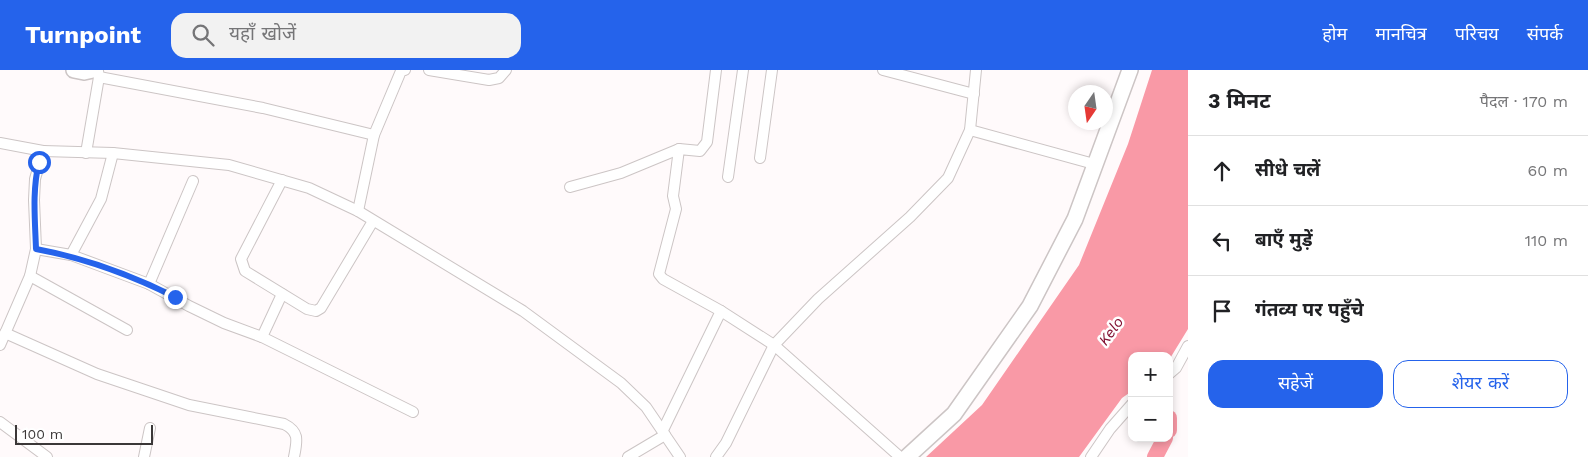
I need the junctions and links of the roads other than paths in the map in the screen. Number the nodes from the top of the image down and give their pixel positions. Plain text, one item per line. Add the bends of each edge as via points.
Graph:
1 (74, 70) edge
2 (405, 70) edge
3 (428, 70) edge
4 (506, 70) edge
5 (716, 70) edge
6 (743, 70) edge
7 (772, 70) edge
8 (883, 70) edge
9 (976, 70) edge
10 (1130, 70) edge
11 (97, 72) edge
12 (974, 94) junction
13 (970, 130) junction
14 (374, 135) junction
15 (0, 143) edge
16 (678, 149) junction
17 (43, 151) junction
18 (86, 153) junction
19 (113, 153) junction
20 (760, 158) dead end
21 (1094, 164) junction
22 (728, 177) dead end
23 (193, 180) dead end
24 (282, 180) junction
25 (570, 187) dead end
26 (358, 211) junction
27 (373, 221) junction
28 (36, 249) junction
29 (71, 255) junction
30 (30, 276) junction
31 (150, 284) junction
32 (282, 294) junction
33 (721, 311) junction
34 (127, 330) dead end
35 (5, 334) junction
36 (262, 337) junction
37 (0, 345) edge
38 (774, 345) junction
39 (1188, 346) edge
40 (1173, 369) edge
41 (1128, 409) edge
42 (413, 412) dead end
43 (0, 422) edge
44 (150, 428) dead end
45 (664, 432) junction
46 (47, 457) edge
47 (144, 457) edge
48 (294, 457) edge
49 (628, 457) edge
50 (680, 457) edge
51 (716, 457) edge
52 (900, 457) edge
53 (907, 457) edge
54 (1091, 457) edge

1 - 11 street
2 - 14 street
3 - 4 street via 489,80 499,78
5 - 16 street via 707,142 700,151
6 - 22 street
7 - 20 street
8 - 12 street
9 - 12 street
10 - 21 street
11 - 14 street
11 - 18 street
12 - 13 street
13 - 21 street
13 - 38 street via 948,178 935,193 818,299
14 - 26 street
15 - 17 street
16 - 25 street via 621,173
16 - 33 street via 673,196 676,209 659,274
17 - 18 street
17 - 28 street via 34,186
18 - 19 street
19 - 24 street via 229,165
19 - 29 street via 101,199
21 - 53 street via 1075,219 1030,306 954,414
23 - 31 street
24 - 26 street via 309,188
24 - 32 street via 241,259 245,271
26 - 27 street
27 - 32 street via 321,308 316,311 307,309
27 - 45 street via 524,311 621,383 646,407
28 - 29 street
28 - 30 street
29 - 31 street
30 - 34 street
30 - 35 street
31 - 36 street via 224,323
32 - 36 street
33 - 38 street
33 - 45 street
35 - 37 street
35 - 48 street via 96,374 189,405 284,424 294,429 298,438
36 - 42 street
38 - 51 street
38 - 52 street
39 - 40 street
41 - 54 street
43 - 46 street
44 - 47 street
45 - 49 street
45 - 50 street

